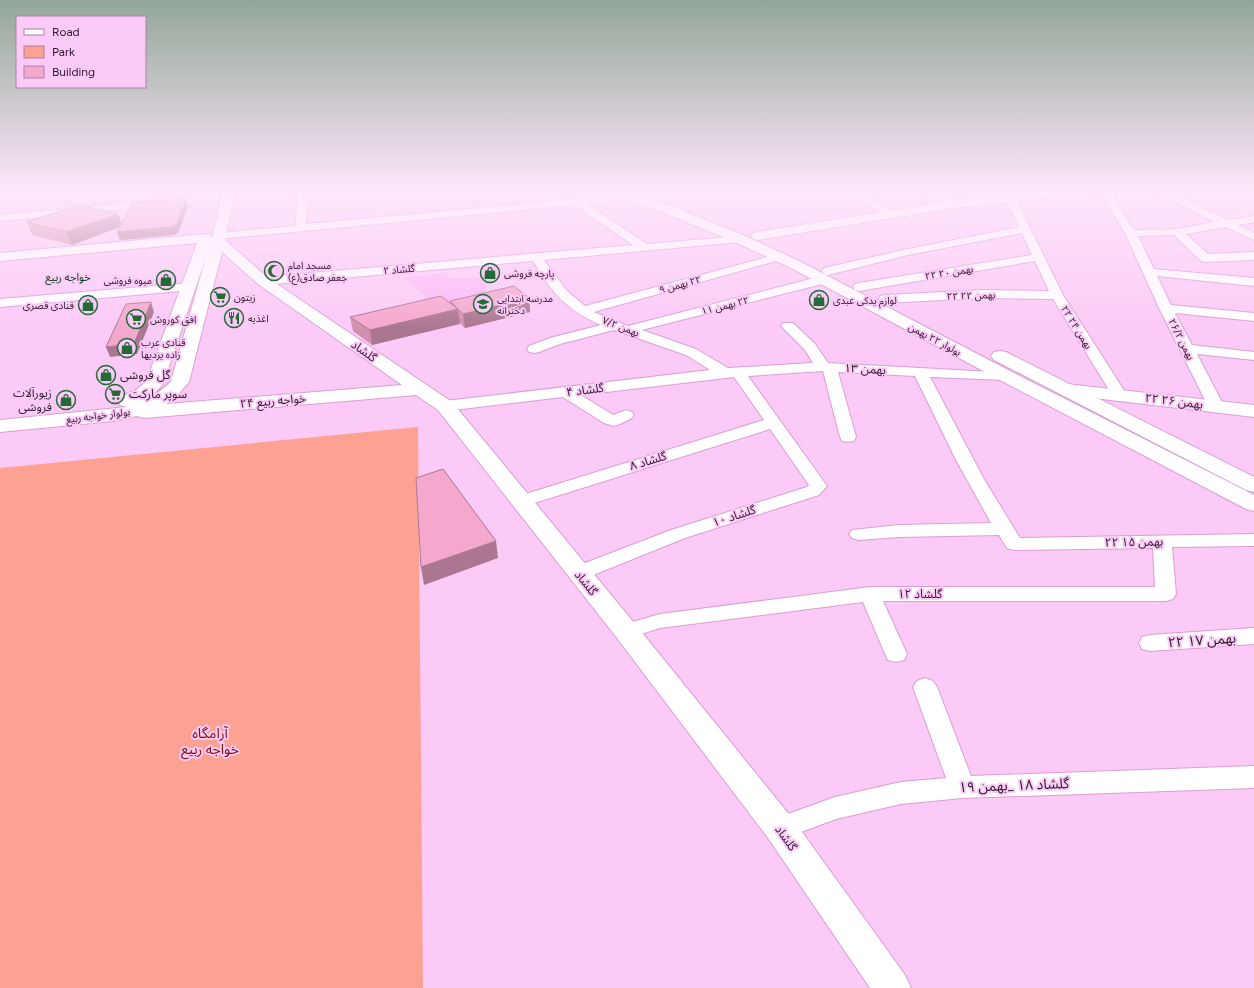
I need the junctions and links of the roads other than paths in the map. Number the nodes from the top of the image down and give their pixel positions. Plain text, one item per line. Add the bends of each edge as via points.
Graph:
1 (232, 236) edge
2 (628, 236) edge
3 (733, 236) edge
4 (758, 236) edge
5 (990, 236) edge
6 (1030, 236) edge
7 (1132, 236) edge
8 (1181, 236) edge
9 (214, 238) junction
10 (740, 239) junction
11 (644, 247) junction
12 (536, 256) junction
13 (1254, 256) edge
14 (779, 257) junction
15 (1040, 257) junction
16 (0, 258) edge
17 (1149, 272) junction
18 (825, 275) junction
19 (263, 281) junction
20 (1254, 282) edge
21 (188, 287) junction
22 (859, 287) junction
23 (1057, 295) junction
24 (885, 299) junction
25 (0, 303) edge
26 (1166, 308) junction
27 (582, 311) junction
28 (1254, 317) edge
29 (788, 326) dead end
30 (622, 327) junction
31 (534, 349) dead end
32 (1187, 349) junction
33 (1254, 356) edge
34 (826, 367) junction
35 (920, 372) junction
36 (731, 373) junction
37 (1006, 376) junction
38 (419, 389) junction
39 (1066, 390) junction
40 (566, 392) junction
41 (1119, 394) junction
42 (445, 406) junction
43 (1216, 406) junction
44 (1254, 411) edge
45 (127, 413) junction
46 (0, 415) edge
47 (626, 416) dead end
48 (1124, 419) junction
49 (774, 424) junction
50 (0, 426) edge
51 (848, 437) dead end
52 (1254, 485) edge
53 (522, 501) junction
54 (1254, 504) edge
55 (859, 534) dead end
56 (1009, 536) junction
57 (1254, 540) edge
58 (1162, 542) junction
59 (579, 573) junction
60 (870, 594) junction
61 (626, 631) junction
62 (1254, 636) edge
63 (1150, 644) dead end
64 (896, 654) dead end
65 (925, 687) dead end
66 (1254, 777) edge
67 (962, 787) junction
68 (780, 828) junction
69 (892, 988) edge

1 - 9 street
2 - 11 street
3 - 10 street, بولوار ۲۲ بهمن
4 - 18 street, بولوار ۲۲ بهمن
5 - 18 street, ٢٢ بهمن ١١ via 908,252
6 - 15 street, ۲۲ بهمن ۲۴
7 - 17 street, بهمن ۲۶/۲
8 - 13 street via 1204,258
9 - 16 street
9 - 19 street, گلشاد
9 - 21 street, بولوار خواجه ربیع
9 - 45 street, بولوار خواجه ربیع via 180,382 164,398
10 - 11 street, گلشاد ۲
10 - 14 street, بولوار ۲۲ بهمن
11 - 12 street, گلشاد ۲
12 - 19 street, گلشاد ۲
12 - 27 street, بهمن ۷/۲ via 549,278
14 - 18 street, بولوار ۲۲ بهمن
14 - 27 street, ٢٢ بهمن ۹
15 - 22 street, ۲۲ بهمن ۲۰
15 - 23 street, ۲۲ بهمن ۲۴
17 - 20 street
17 - 26 street, بهمن ۲۶/۲
18 - 22 street, بولوار ۲۲ بهمن
18 - 30 street, ٢٢ بهمن ١١
18 - 37 street, بولوار ۲۲ بهمن
19 - 38 street, گلشاد
21 - 25 street
21 - 46 street, بولوار خواجه ربیع via 154,384 148,391 119,404
22 - 24 street, بولوار ۲۲ بهمن
23 - 24 street, ۲۲ بهمن ۲۲ via 983,294
23 - 41 street, ۲۲ بهمن ۲۴
24 - 39 street, بولوار ۲۲ بهمن
26 - 28 street
26 - 32 street, بهمن ۲۶/۲
27 - 30 street, بهمن ۷/۲
29 - 34 street
30 - 31 street, ٢٢ بهمن ١١ via 555,341
30 - 36 street, بهمن ۷/۲ via 692,353
32 - 33 street
32 - 43 street, بهمن ۲۶/۲
34 - 35 street, بهمن ۱۳
34 - 36 street, بهمن ۱۳
34 - 51 street
35 - 37 street, بهمن ۱۳
35 - 56 street
36 - 40 street, گلشاد ۴
36 - 49 street
37 - 54 street, بولوار ۲۲ بهمن
38 - 42 street, گلشاد
38 - 45 street, خواجه ربیع ۲۴
39 - 41 street, ۲۲ بهمن ۲۶
39 - 48 street, بولوار ۲۲ بهمن
40 - 42 street, گلشاد ۴
40 - 47 street via 610,420
41 - 43 street, ۲۲ بهمن ۲۶
41 - 48 street via 1118,405
42 - 53 street, گلشاد
43 - 44 street, ۲۲ بهمن ۲۶
45 - 50 street, بولوار خواجه ربیع
48 - 52 street, بولوار ۲۲ بهمن
49 - 53 street, گلشاد ۸
49 - 59 street, گلشاد ۱۰ via 818,486 812,491 678,534
53 - 59 street, گلشاد
55 - 56 street, ۲۲ بهمن ۱۵ via 899,531
56 - 58 street, ۲۲ بهمن ۱۵
57 - 58 street, ۲۲ بهمن ۱۵
58 - 60 street, گلشاد ۱۲ via 1166,594
59 - 61 street, گلشاد
60 - 61 street, گلشاد ۱۲ via 660,621
60 - 64 street
61 - 68 street, گلشاد
62 - 63 street, ۲۲ بهمن ۱۷
65 - 67 street
66 - 67 street, گلشاد ۱۸ _بهمن ۱۹
67 - 68 street, گلشاد ۱۸ _بهمن ۱۹ via 901,793 835,808
68 - 69 street, گلشاد

